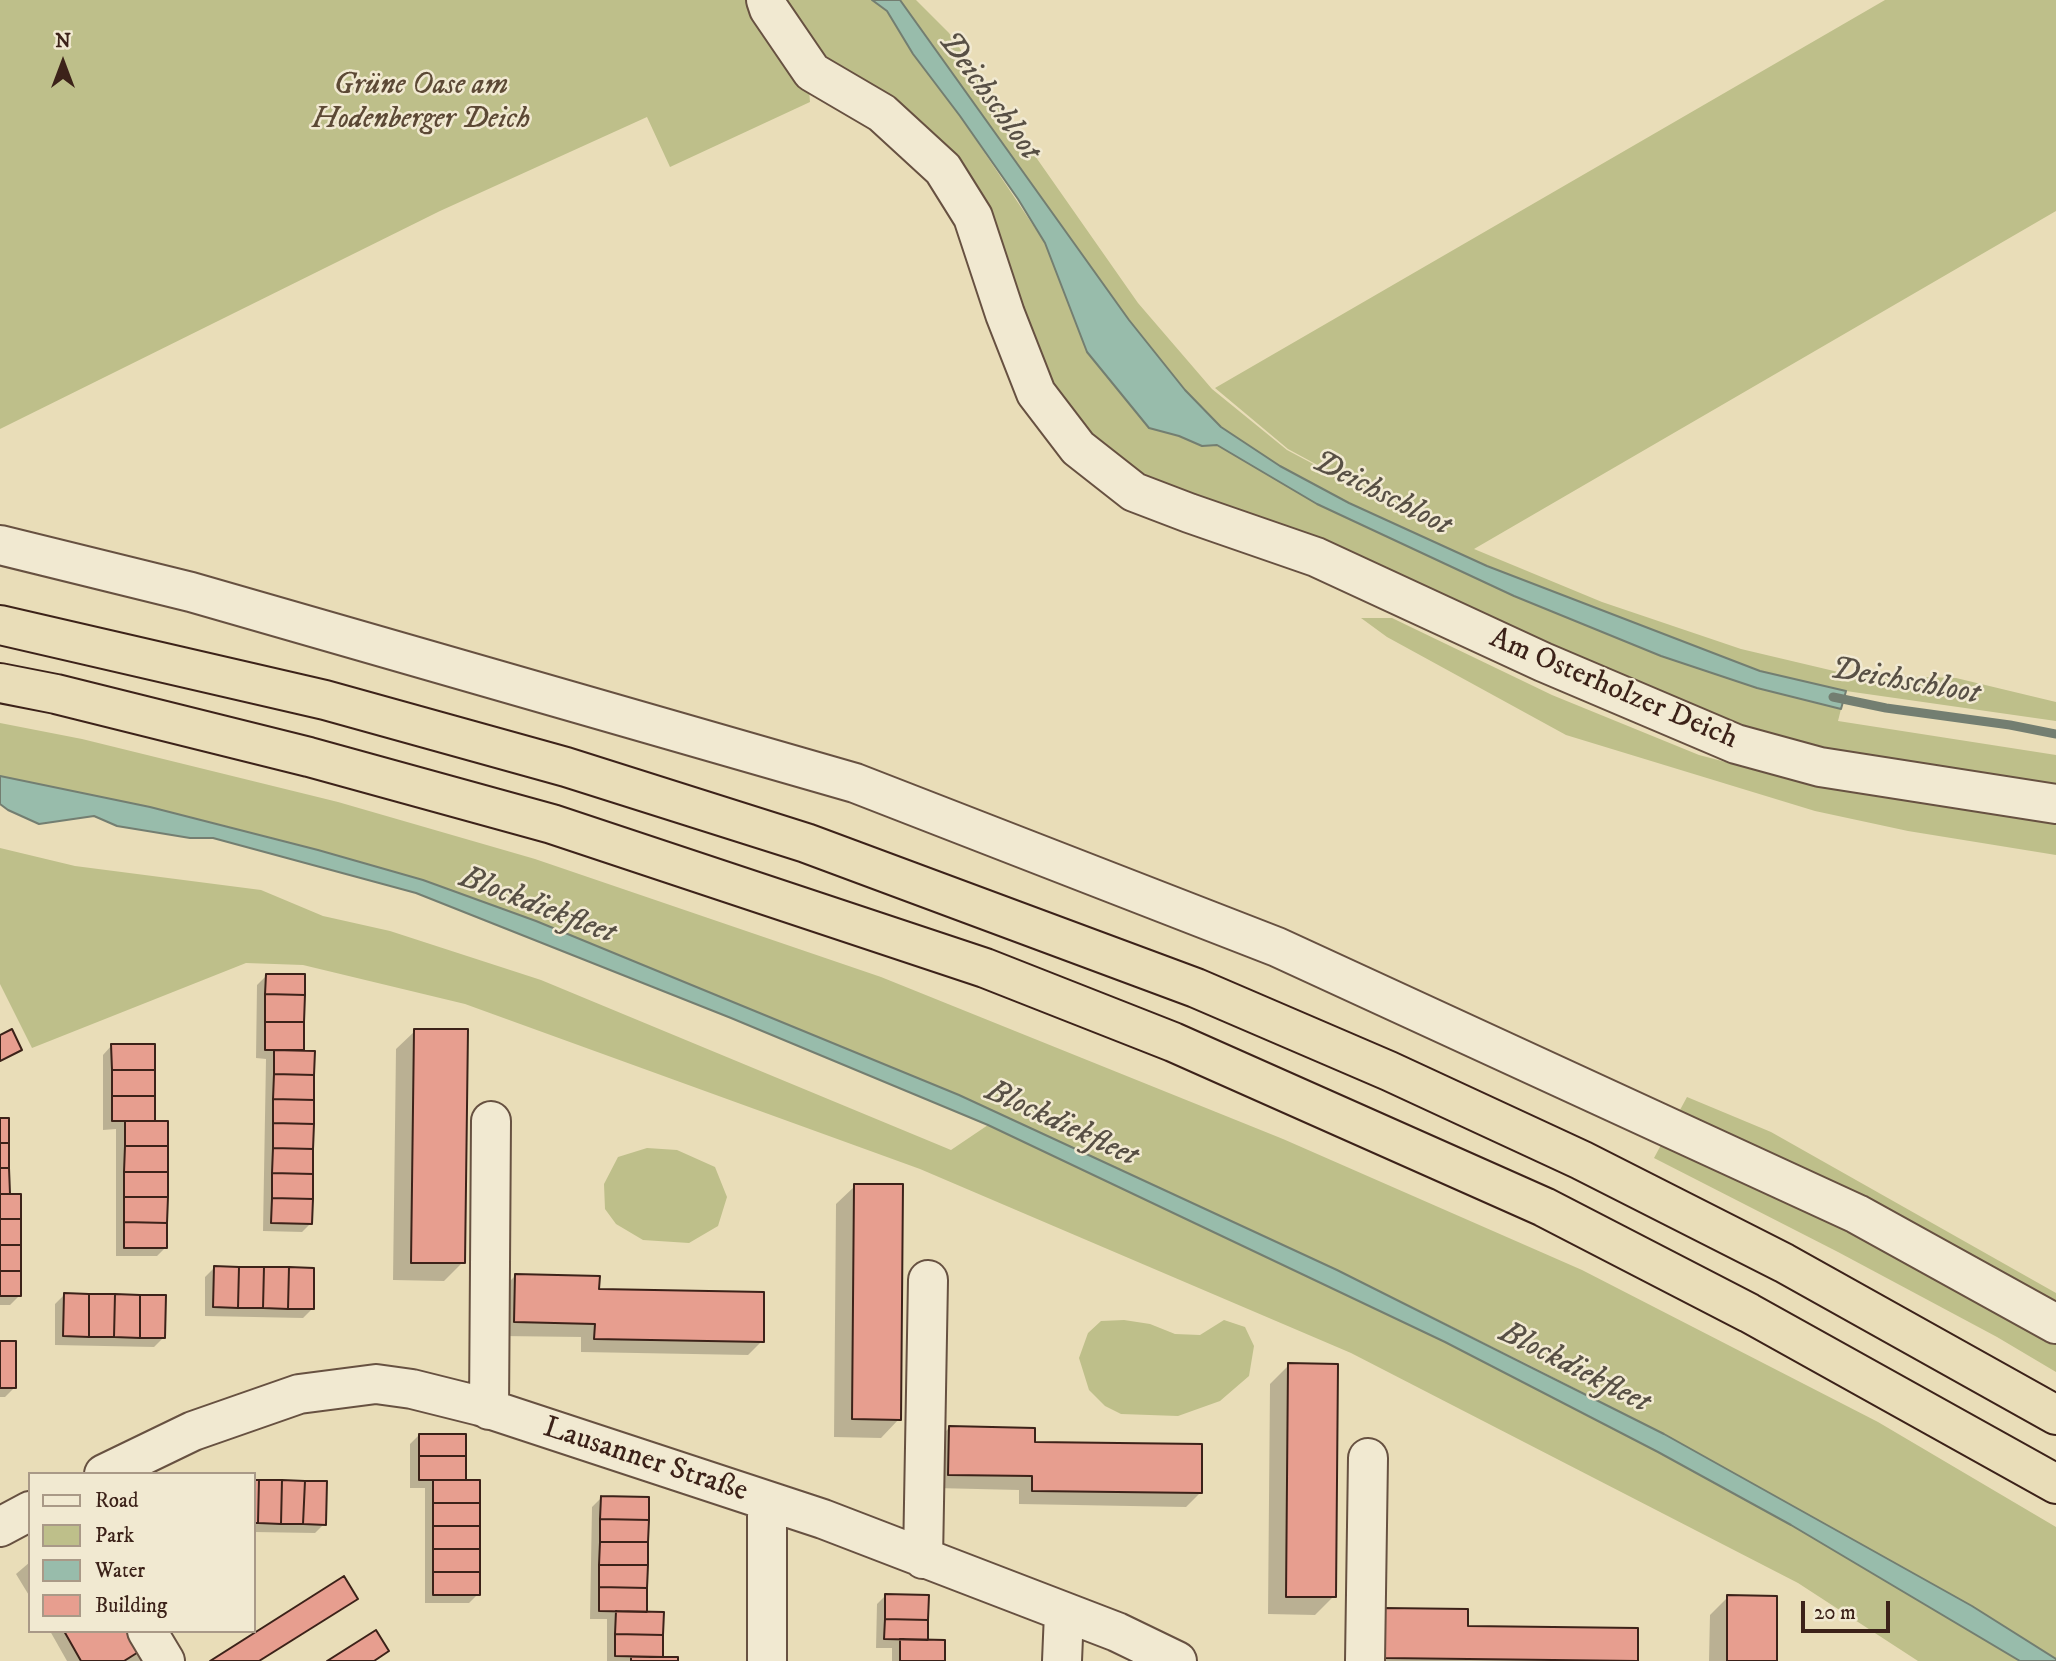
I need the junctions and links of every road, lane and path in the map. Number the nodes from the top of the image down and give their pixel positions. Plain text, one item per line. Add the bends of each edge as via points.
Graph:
1 (766, 0) edge
2 (0, 545) edge
3 (0, 625) edge
4 (0, 683) edge
5 (2056, 804) edge
6 (491, 1122) dead end
7 (928, 1280) dead end
8 (2056, 1324) edge
9 (489, 1410) junction
10 (2056, 1415) edge
11 (1367, 1458) dead end
12 (108, 1472) edge
13 (2056, 1484) edge
14 (767, 1501) junction
15 (28, 1512) edge
16 (0, 1527) edge
17 (923, 1559) junction
18 (1064, 1612) junction
19 (148, 1633) edge
20 (165, 1661) edge
21 (767, 1661) edge
22 (1062, 1661) edge
23 (1177, 1661) edge
24 (1365, 1661) edge

1 - 5 street, Am Osterholzer Deich via 811,72 882,113 943,169 973,217 1036,393 1078,448 1134,492 1316,557 1543,662 1737,744 1820,767
2 - 8 street via 191,592 855,783 1277,947 1857,1214
3 - 10 highway via 325,700 566,766 806,843 1196,988 1581,1160 1784,1263
4 - 13 highway via 309,757 552,824 997,973 1173,1042 1544,1207 1749,1313
6 - 9 street
7 - 17 street
9 - 12 street, Lausanner Straße via 376,1384 299,1394 192,1431
9 - 14 street, Lausanner Straße
11 - 24 street
14 - 17 street, Lausanner Straße
14 - 21 street
15 - 16 street
17 - 18 street, Lausanner Straße
18 - 22 street
18 - 23 street, Lausanner Straße
19 - 20 street

